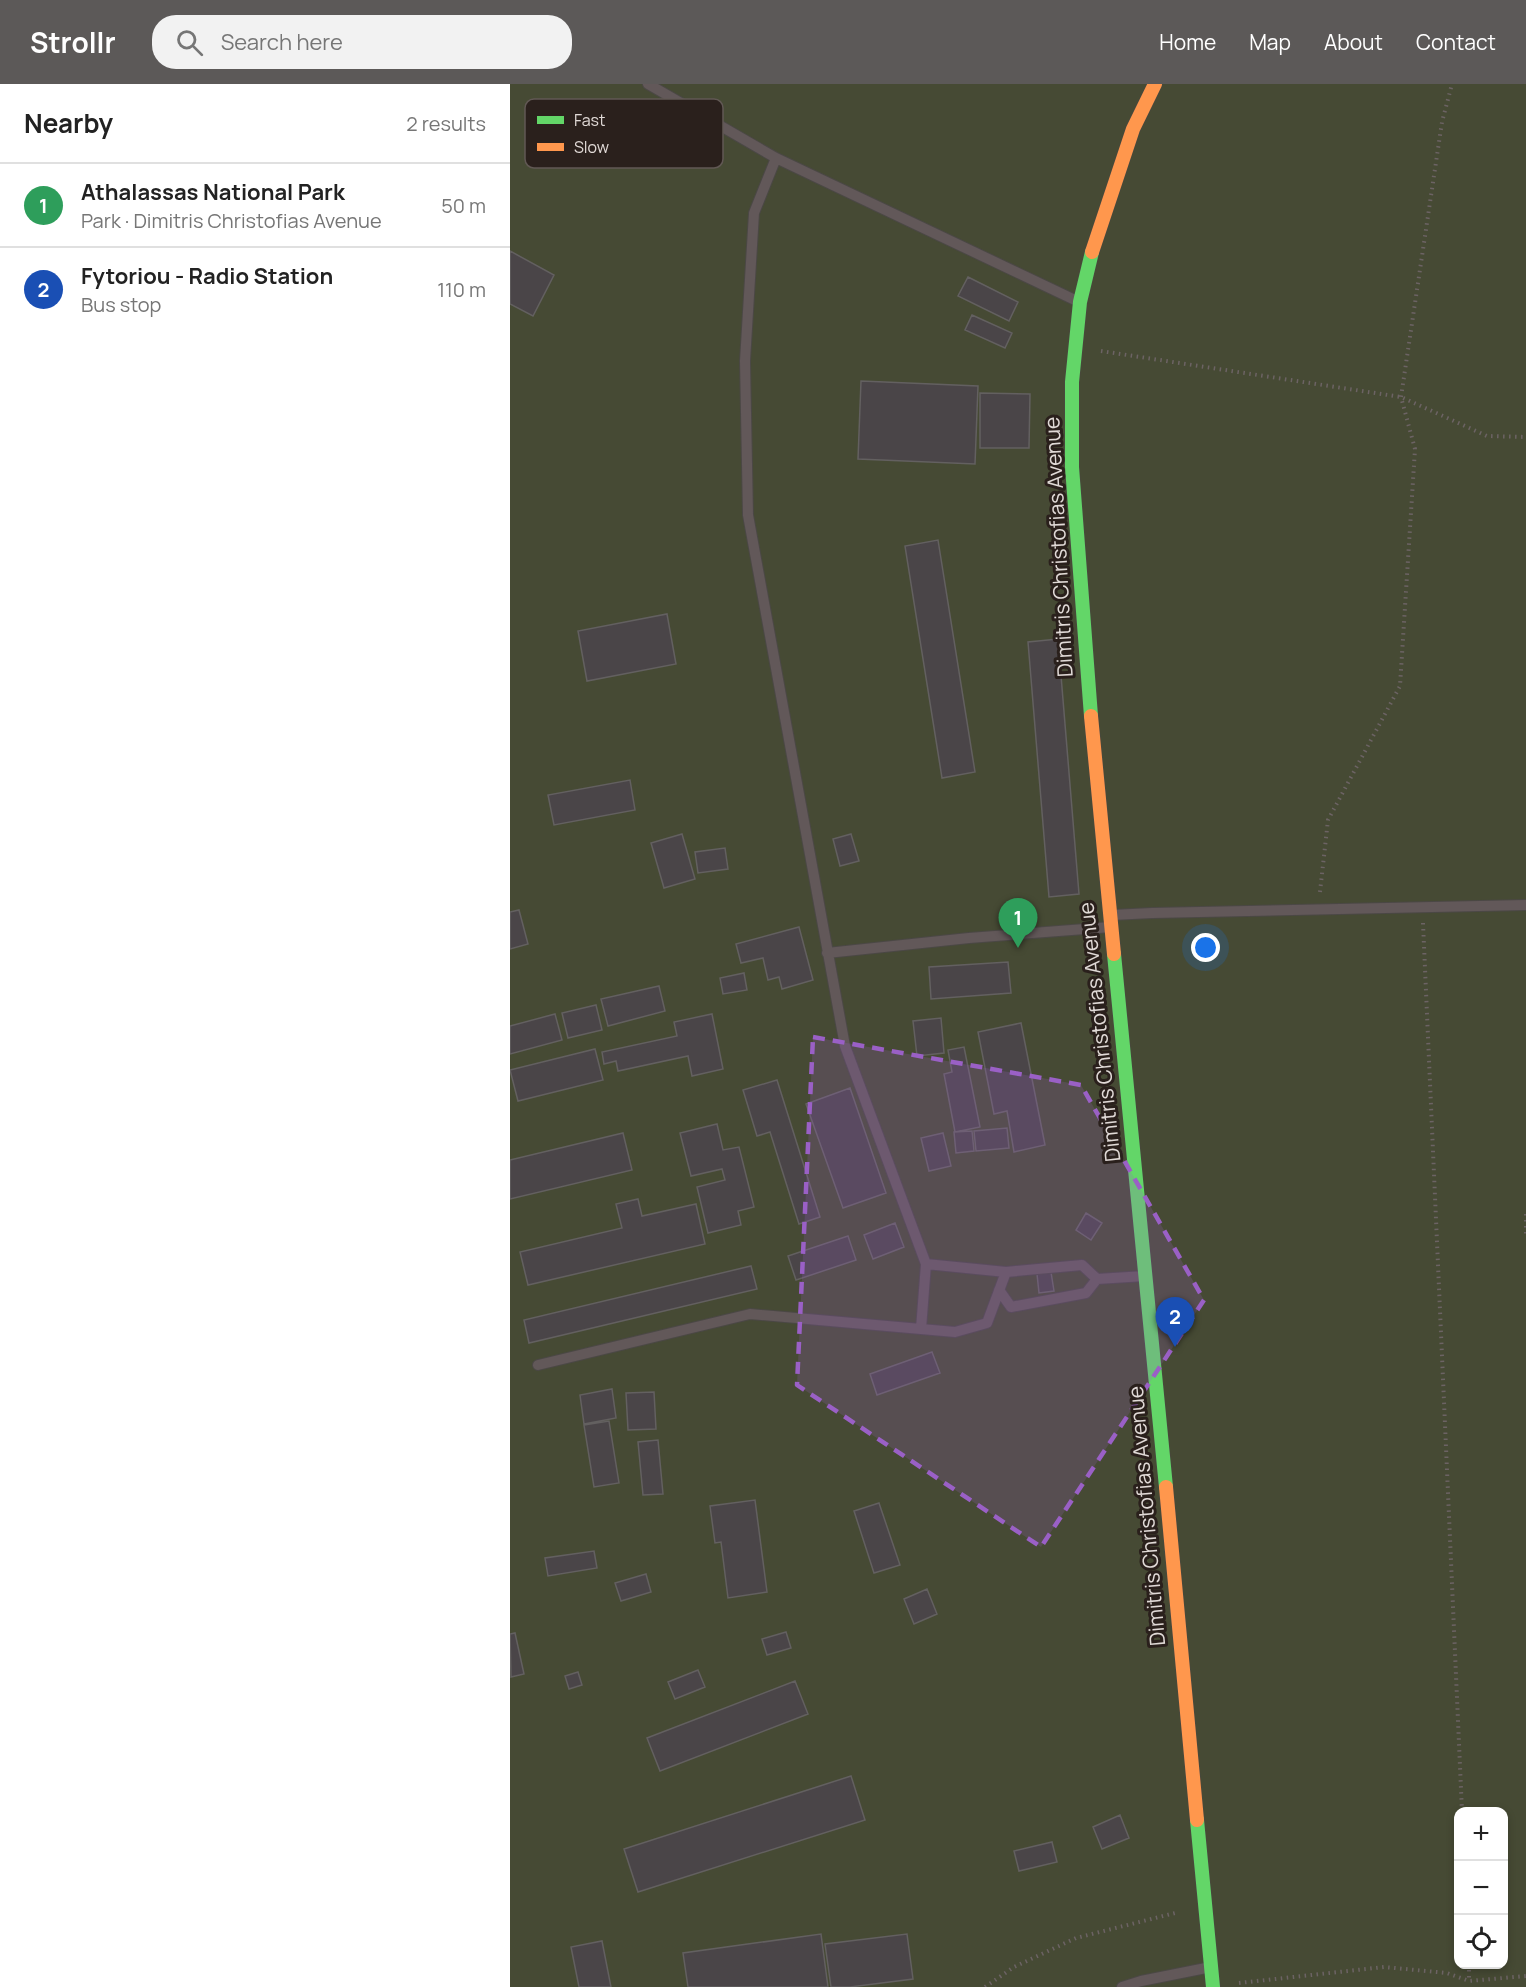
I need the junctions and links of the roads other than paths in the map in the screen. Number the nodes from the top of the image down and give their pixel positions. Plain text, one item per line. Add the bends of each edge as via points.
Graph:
1 (648, 84) edge
2 (1155, 84) edge
3 (674, 99) edge
4 (723, 127) edge
5 (776, 158) junction
6 (1080, 302) junction
7 (1526, 905) edge
8 (1110, 922) junction
9 (828, 953) junction
10 (926, 1264) junction
11 (1006, 1272) junction
12 (1146, 1275) junction
13 (1097, 1279) junction
14 (999, 1290) junction
15 (921, 1329) junction
16 (538, 1365) dead end
17 (1211, 1967) junction
18 (1213, 1986) edge
19 (1122, 1987) edge

1 - 3 lane
2 - 6 main road, Dimitris Christofias Avenue via 1133,129 1097,234
4 - 5 lane
5 - 6 lane
5 - 9 lane via 754,213 745,361 747,516
6 - 8 main road, Dimitris Christofias Avenue via 1072,382 1072,467
7 - 8 lane via 1152,913
8 - 9 lane
8 - 12 main road, Dimitris Christofias Avenue
9 - 10 lane via 845,1046
10 - 11 lane
10 - 15 lane
11 - 13 lane via 1083,1264
11 - 14 lane
12 - 13 lane
12 - 17 main road, Dimitris Christofias Avenue
13 - 14 lane via 1086,1293 1011,1307
14 - 15 lane via 987,1323 955,1332
15 - 16 lane via 750,1314
17 - 18 main road, Dimitris Christofias Avenue
17 - 19 lane

